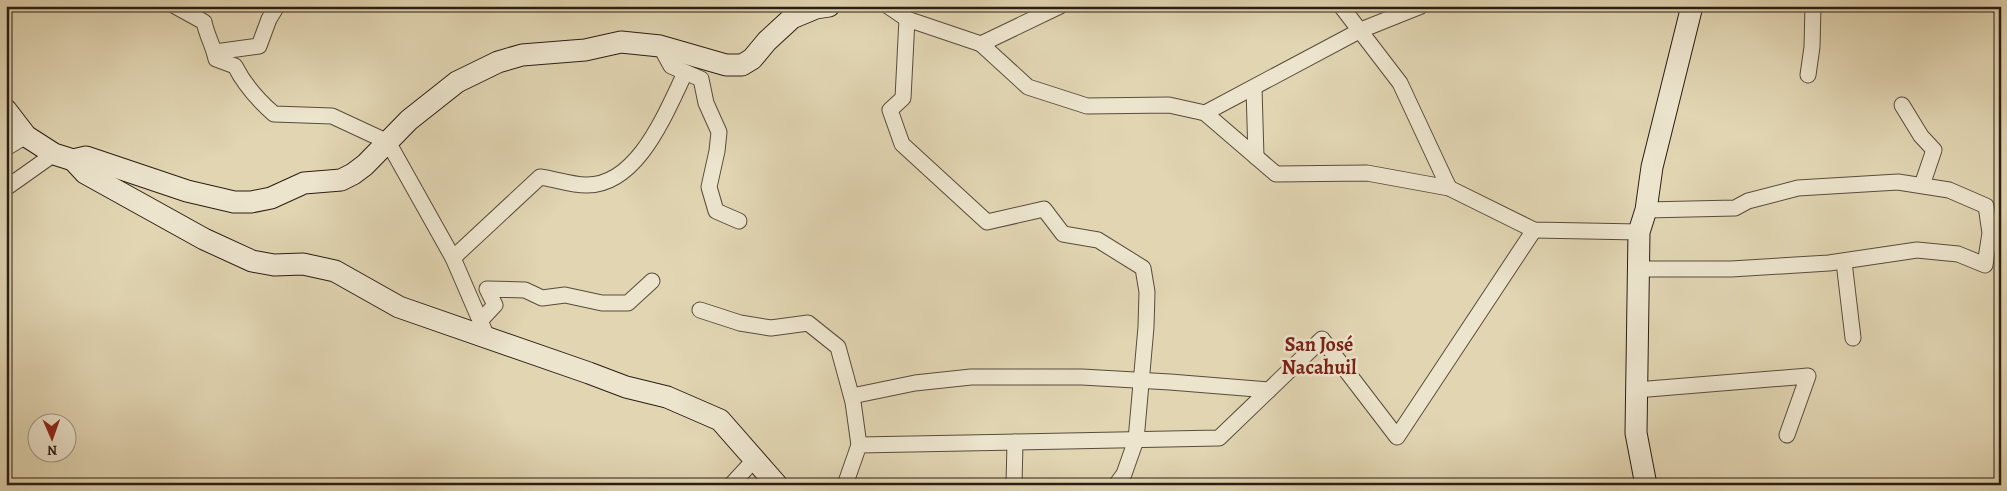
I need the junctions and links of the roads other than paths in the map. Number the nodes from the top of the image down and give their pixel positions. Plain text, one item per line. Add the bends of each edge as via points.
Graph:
1 (175, 6) edge
2 (277, 6) edge
3 (829, 6) edge
4 (888, 6) edge
5 (1060, 6) edge
6 (1341, 6) edge
7 (1421, 6) edge
8 (1692, 6) edge
9 (1813, 6) edge
10 (907, 19) junction
11 (1361, 30) junction
12 (981, 44) junction
13 (259, 46) junction
14 (660, 46) junction
15 (214, 52) junction
16 (235, 66) junction
17 (685, 73) junction
18 (1808, 76) dead end
19 (1254, 88) junction
20 (1902, 105) dead end
21 (6, 110) edge
22 (1205, 113) junction
23 (26, 136) junction
24 (388, 142) junction
25 (6, 148) edge
26 (63, 157) junction
27 (1256, 157) junction
28 (1922, 185) junction
29 (6, 188) edge
30 (1449, 188) junction
31 (1646, 210) junction
32 (739, 221) dead end
33 (1534, 230) junction
34 (1639, 232) junction
35 (453, 258) junction
36 (1844, 262) junction
37 (1639, 270) junction
38 (652, 281) dead end
39 (700, 310) dead end
40 (484, 329) junction
41 (1853, 338) dead end
42 (1142, 380) junction
43 (1269, 390) junction
44 (1636, 390) junction
45 (852, 396) junction
46 (1787, 435) dead end
47 (1136, 440) junction
48 (1015, 442) junction
49 (859, 445) junction
50 (755, 459) junction
51 (731, 485) edge
52 (777, 485) edge
53 (845, 485) edge
54 (1014, 485) edge
55 (1116, 485) edge
56 (1646, 485) edge

1 - 15 street via 204,22
2 - 13 street
3 - 14 street via 792,18 742,65 726,65
4 - 10 street
5 - 12 street
6 - 11 street
7 - 11 street
8 - 31 street via 1652,167
9 - 18 street
10 - 12 street
10 - 42 street via 903,98 890,110 902,144 987,222 1044,209 1063,234 1098,240 1143,268 1147,292
11 - 19 street
11 - 30 street via 1400,83
12 - 22 street via 1028,87 1087,106 1169,104
13 - 15 street
13 - 16 street
14 - 17 street via 671,66
14 - 24 street via 620,42 585,50 522,55 498,62 456,82
15 - 16 street via 216,59
16 - 24 street via 256,99 274,114 332,116
17 - 32 street via 701,79 706,103 719,132 709,187 716,211
17 - 35 street via 656,132 628,168 608,181 586,185 540,177
19 - 22 street
19 - 27 street
20 - 28 street via 1934,150
21 - 23 street
22 - 27 street
23 - 25 street
23 - 26 street
24 - 26 street via 365,165 341,180 304,183 271,198 251,202 234,202 187,191 86,157
24 - 35 street
26 - 29 street
26 - 40 street via 85,173 204,239 252,261 274,265 304,264 335,271 400,307
27 - 30 street via 1276,174 1367,173
28 - 31 street via 1898,182 1798,188 1748,200 1735,208
28 - 36 street via 1949,190 1986,206 1990,233 1984,265 1958,254 1917,250
30 - 33 street
31 - 34 street
33 - 34 street
33 - 43 street via 1398,437 1322,339
34 - 37 street
35 - 40 street
36 - 37 street via 1731,269
36 - 41 street
37 - 44 street
38 - 40 street via 628,303 602,303 565,295 542,298 525,290 487,289 494,305
39 - 45 street via 740,323 771,328 808,322 838,347
40 - 50 street via 626,388 666,397 720,420
42 - 43 street
42 - 45 street via 971,377 915,382
42 - 47 street
43 - 47 street via 1219,438
44 - 46 street via 1808,376
44 - 56 street via 1636,433
45 - 49 street
47 - 48 street
47 - 55 street via 1124,474
48 - 49 street
48 - 54 street
49 - 53 street
50 - 51 street
50 - 52 street

